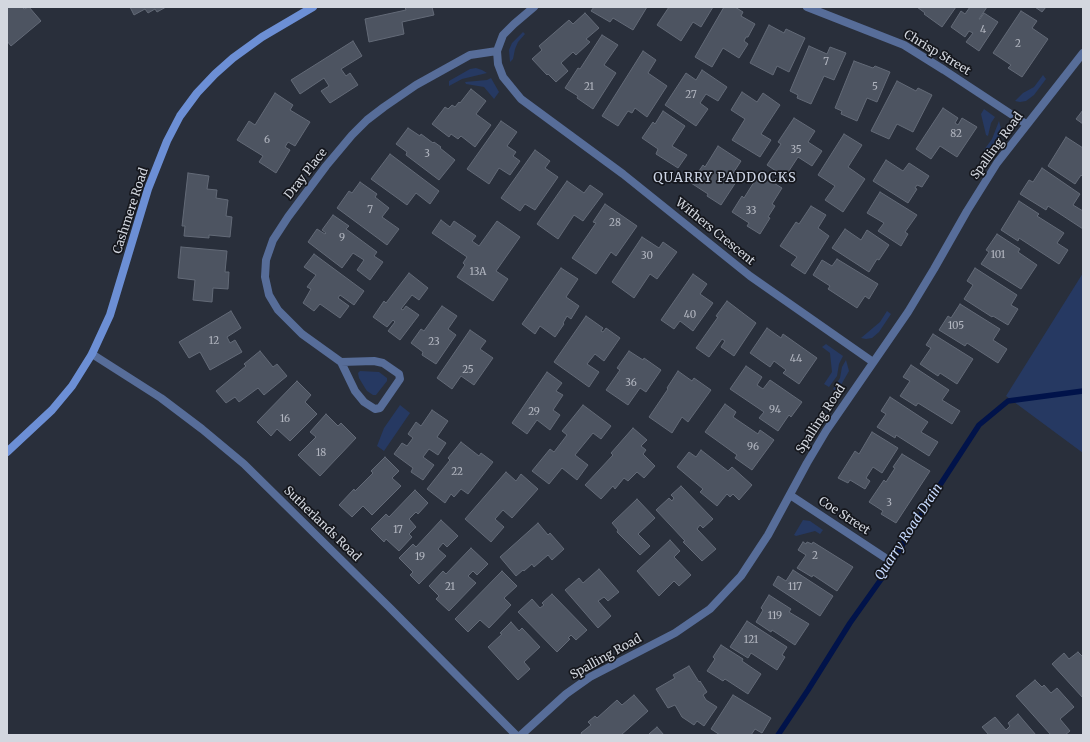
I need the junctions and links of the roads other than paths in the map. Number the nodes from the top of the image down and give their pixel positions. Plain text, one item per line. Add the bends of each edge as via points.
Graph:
1 (313, 7) edge
2 (534, 7) edge
3 (807, 7) edge
4 (497, 51) junction
5 (1083, 53) edge
6 (1026, 124) junction
7 (92, 354) junction
8 (341, 362) junction
9 (873, 362) junction
10 (7, 452) edge
11 (790, 495) junction
12 (884, 557) dead end
13 (516, 735) edge
14 (520, 735) edge

1 - 7 street, Cashmere Road via 233,58 197,93 180,116 148,189 110,315
2 - 4 street via 503,36
3 - 6 street, Chrisp Street via 904,45
4 - 8 street, Dray Place via 470,56 456,63 416,85 367,120 326,166 273,240 266,260 265,277 269,296 293,327
4 - 9 street, Withers Crescent via 498,64 503,76 521,99 623,174 750,276
5 - 6 street, Spalling Road
6 - 9 street, Spalling Road via 967,211 912,306
7 - 10 street, Cashmere Road via 72,386 52,410
7 - 13 street, Sutherlands Road via 161,398 244,464
8 - 8 street, Dray Place via 383,363 399,374 400,379 380,408 375,409 364,402 355,391
9 - 11 street, Spalling Road via 826,431
11 - 12 street, Coe Street
11 - 14 street, Spalling Road via 741,576 710,608 675,633 590,677 566,694

